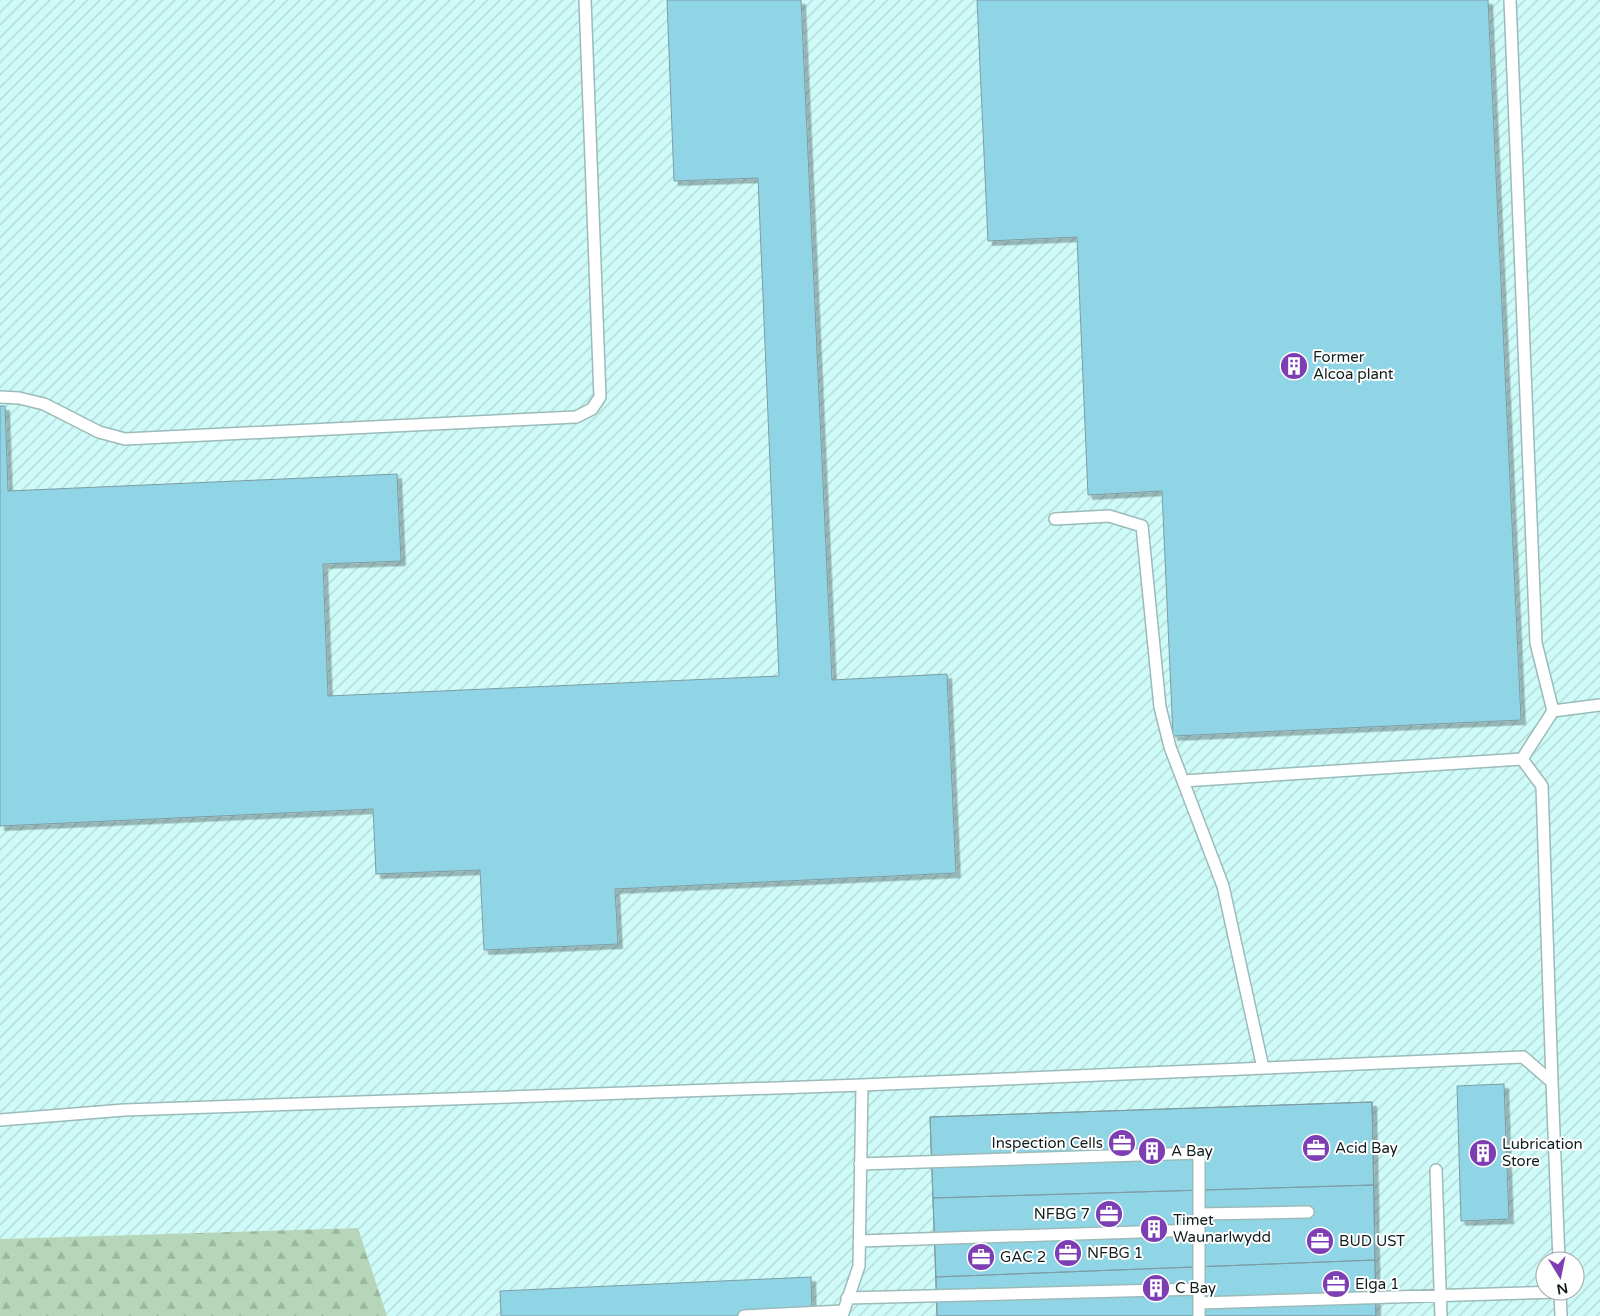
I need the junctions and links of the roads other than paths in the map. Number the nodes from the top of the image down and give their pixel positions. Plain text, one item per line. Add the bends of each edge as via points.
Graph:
1 (585, 0) edge
2 (1510, 0) edge
3 (0, 396) edge
4 (1055, 519) dead end
5 (1600, 705) edge
6 (1553, 711) junction
7 (1522, 758) junction
8 (1183, 781) junction
9 (1263, 1068) junction
10 (1552, 1082) junction
11 (862, 1085) junction
12 (0, 1120) edge
13 (860, 1164) junction
14 (1436, 1170) dead end
15 (1308, 1212) dead end
16 (1200, 1214) junction
17 (1200, 1230) junction
18 (859, 1241) junction
19 (1559, 1251) edge
20 (1199, 1289) junction
21 (1535, 1293) edge
22 (1440, 1296) junction
23 (847, 1298) junction
24 (1560, 1301) edge
25 (1199, 1303) junction
26 (842, 1314) edge
27 (744, 1316) edge
28 (1199, 1316) edge
29 (1441, 1316) edge
30 (1561, 1316) edge

1 - 3 lane via 600,397 592,410 576,417 125,439 100,432 44,404
2 - 6 lane via 1536,643
4 - 8 lane via 1109,516 1142,526 1160,707
5 - 6 lane
6 - 7 lane
7 - 8 lane
7 - 10 lane via 1542,786
8 - 9 lane via 1223,886
9 - 10 lane via 1523,1057
9 - 11 lane
10 - 19 lane
11 - 12 lane via 124,1110
11 - 13 lane
13 - 16 lane via 1200,1153
13 - 18 lane
14 - 22 lane
15 - 16 lane
16 - 17 lane
17 - 18 lane
17 - 20 lane
18 - 23 lane via 859,1266
20 - 23 lane
20 - 25 lane
21 - 22 lane
22 - 25 lane
22 - 29 lane
23 - 26 lane
24 - 30 lane
25 - 28 lane
26 - 27 lane

